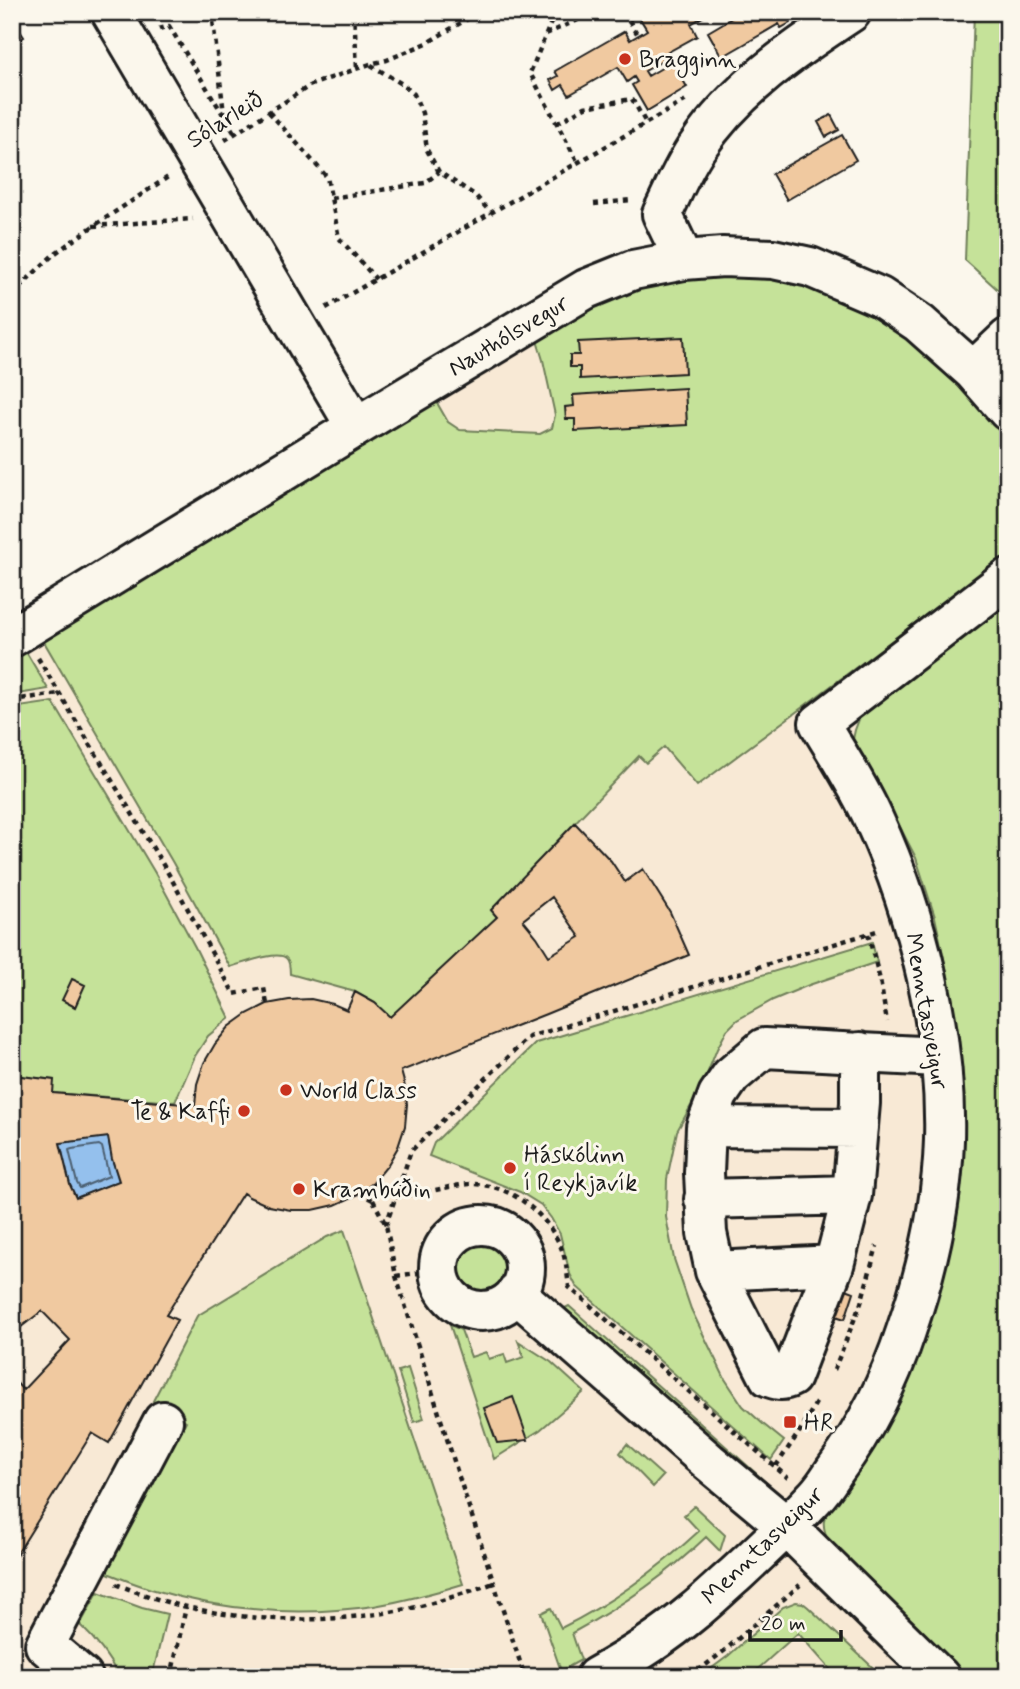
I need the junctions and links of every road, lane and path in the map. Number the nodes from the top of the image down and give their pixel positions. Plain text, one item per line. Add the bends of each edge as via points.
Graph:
1 (111, 12) edge
2 (212, 12) edge
3 (354, 12) edge
4 (479, 12) edge
5 (552, 12) edge
6 (596, 12) edge
7 (624, 12) edge
8 (851, 12) edge
9 (158, 29) dead end
10 (546, 34) junction
11 (638, 35) dead end
12 (370, 64) junction
13 (357, 69) junction
14 (694, 96) dead end
15 (269, 112) junction
16 (225, 118) junction
17 (557, 123) junction
18 (646, 123) junction
19 (234, 134) junction
20 (197, 157) junction
21 (578, 163) junction
22 (439, 172) junction
23 (331, 198) junction
24 (491, 213) junction
25 (231, 216) junction
26 (92, 227) junction
27 (684, 260) junction
28 (376, 279) junction
29 (12, 294) edge
30 (296, 326) junction
31 (1008, 338) edge
32 (973, 371) junction
33 (1008, 411) edge
34 (356, 426) junction
35 (1008, 578) edge
36 (16, 627) edge
37 (59, 694) junction
38 (12, 701) edge
39 (911, 921) junction
40 (267, 1004) dead end
41 (860, 1052) junction
42 (939, 1057) junction
43 (706, 1127) junction
44 (858, 1128) junction
45 (373, 1183) dead end
46 (359, 1193) dead end
47 (852, 1195) junction
48 (395, 1197) junction
49 (704, 1199) junction
50 (373, 1200) junction
51 (386, 1225) junction
52 (834, 1265) junction
53 (438, 1270) junction
54 (715, 1271) junction
55 (396, 1276) junction
56 (517, 1294) junction
57 (163, 1421) dead end
58 (805, 1508) junction
59 (808, 1577) dead end
60 (108, 1582) dead end
61 (494, 1583) junction
62 (186, 1607) junction
63 (83, 1677) edge
64 (172, 1677) edge
65 (525, 1677) edge
66 (596, 1677) edge
67 (690, 1677) edge
68 (940, 1677) edge

1 - 20 street
2 - 16 path
3 - 13 path
4 - 12 path, Sólarleið via 427,43
5 - 10 path
6 - 10 path
7 - 11 path
8 - 27 street via 759,77 696,149 662,214
9 - 16 path via 170,26
10 - 17 path via 530,73
12 - 13 path, Sólarleið
12 - 22 path via 414,94 427,150
13 - 15 path, Sólarleið via 311,85
14 - 18 path
15 - 19 path, Sólarleið
15 - 23 path via 327,177
16 - 19 path
17 - 18 path via 585,107 632,99
17 - 21 path
18 - 21 path
19 - 20 path, Sólarleið
20 - 25 street
20 - 26 path, Sólarleið
21 - 24 path
22 - 23 path via 425,183
22 - 24 path via 475,195
23 - 28 path via 339,238
24 - 28 path
25 - 26 path
25 - 30 street
26 - 29 path, Sólarleið via 54,254
27 - 32 street, Nauthólsvegur via 773,258 810,267 880,297 919,323
27 - 34 street, Nauthólsvegur via 633,270 586,289
28 - 30 path
30 - 34 street
31 - 32 street
32 - 33 street, Nauthólsvegur
34 - 36 street, Nauthólsvegur
35 - 39 street, Menntasveigur via 819,723 874,819
36 - 37 path
37 - 38 path
37 - 40 path via 171,878 234,994 264,988
39 - 42 street, Menntasveigur
39 - 48 path via 529,1037 411,1151
41 - 42 street
41 - 43 street via 764,1048 731,1076
41 - 44 street
42 - 58 street, Menntasveigur via 944,1140 939,1198 914,1309 897,1359 865,1379 826,1451
43 - 44 street
43 - 49 street
44 - 47 street
45 - 50 path
46 - 50 path
47 - 49 street
47 - 52 street
48 - 51 path
48 - 58 path via 470,1184 489,1186 523,1201 551,1228 567,1266 569,1287 766,1457
49 - 54 street
50 - 51 path
51 - 55 path
52 - 54 street
52 - 54 street via 791,1377 784,1381 769,1377
53 - 55 path
53 - 56 street via 450,1297 462,1307 492,1311
53 - 56 street via 447,1241 472,1225 488,1224 514,1238 522,1251 526,1266
55 - 61 path
56 - 58 street via 709,1462
57 - 63 street via 46,1645
58 - 66 street, Menntasveigur via 694,1611
58 - 68 street
59 - 67 path
60 - 62 path
61 - 62 path via 414,1608 331,1619 243,1616
61 - 65 path
62 - 64 path

